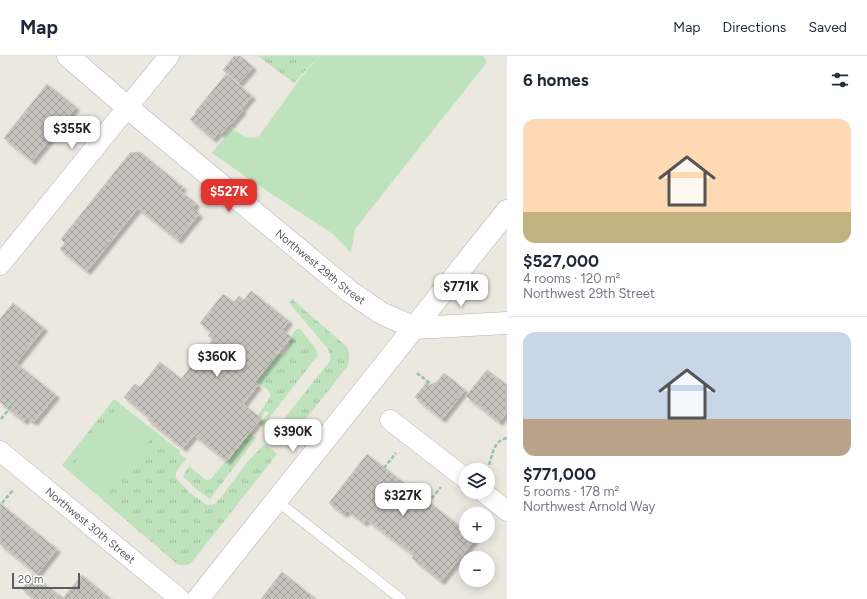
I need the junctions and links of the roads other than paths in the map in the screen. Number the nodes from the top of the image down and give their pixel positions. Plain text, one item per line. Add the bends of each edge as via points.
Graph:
1 (68, 56) edge
2 (169, 56) edge
3 (128, 107) junction
4 (507, 211) edge
5 (0, 265) edge
6 (503, 327) edge
7 (415, 328) junction
8 (390, 420) dead end
9 (0, 451) edge
10 (459, 474) edge
11 (492, 499) edge
12 (276, 501) junction
13 (507, 511) edge
14 (180, 599) edge
15 (198, 599) edge
16 (401, 599) edge

1 - 3 street, Northwest 29th Street
2 - 3 street
3 - 5 street
3 - 7 street, Northwest 29th Street via 349,291 381,313
4 - 7 street
6 - 7 street
7 - 12 street
8 - 10 street
9 - 14 street, Northwest 30th Street
11 - 13 street
12 - 15 street
12 - 16 lane

